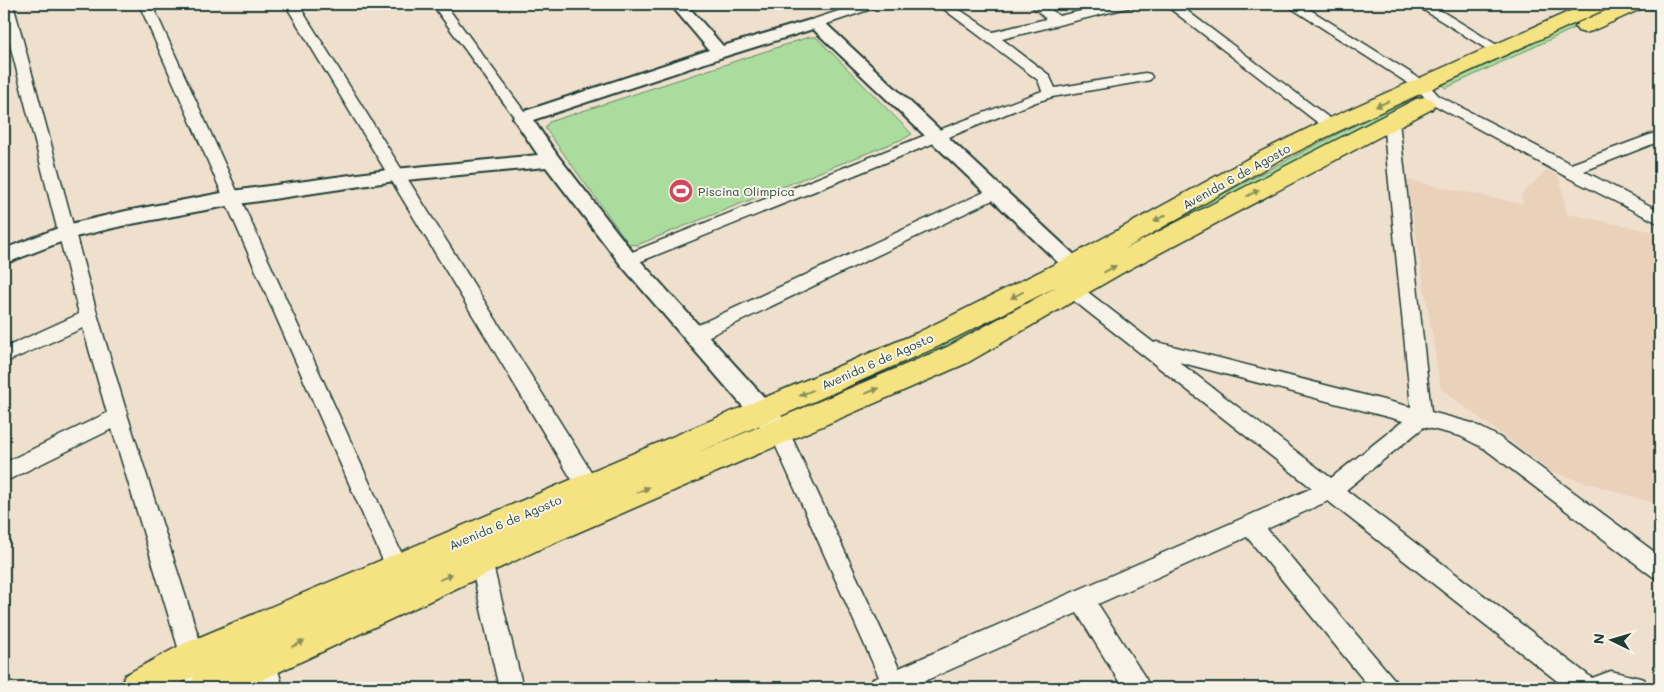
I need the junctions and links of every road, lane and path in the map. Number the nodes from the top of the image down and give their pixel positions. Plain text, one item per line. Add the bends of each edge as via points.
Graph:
1 (6, 4) edge
2 (145, 4) edge
3 (290, 4) edge
4 (438, 4) edge
5 (678, 4) edge
6 (872, 4) edge
7 (943, 4) edge
8 (1036, 4) edge
9 (1126, 4) edge
10 (1170, 4) edge
11 (1292, 4) edge
12 (1421, 4) edge
13 (1601, 4) edge
14 (1636, 4) edge
15 (1652, 4) edge
16 (1660, 8) edge
17 (1056, 21) junction
18 (816, 23) junction
19 (991, 37) junction
20 (1498, 50) junction
21 (720, 52) junction
22 (1145, 77) dead end
23 (1050, 93) junction
24 (1428, 93) junction
25 (522, 118) junction
26 (1391, 120) junction
27 (1331, 126) junction
28 (936, 136) junction
29 (1658, 138) edge
30 (551, 160) junction
31 (1569, 171) junction
32 (395, 175) junction
33 (995, 192) junction
34 (232, 198) junction
35 (1660, 218) edge
36 (66, 232) junction
37 (4, 257) edge
38 (628, 260) junction
39 (1067, 277) junction
40 (89, 317) junction
41 (694, 335) junction
42 (1149, 347) junction
43 (4, 356) edge
44 (1422, 417) junction
45 (118, 418) junction
46 (771, 421) junction
47 (4, 473) edge
48 (1330, 490) junction
49 (594, 497) junction
50 (1251, 526) junction
51 (481, 561) junction
52 (1660, 569) edge
53 (403, 582) junction
54 (1082, 600) junction
55 (193, 657) junction
56 (268, 674) edge
57 (890, 686) edge
58 (138, 688) edge
59 (200, 688) edge
60 (207, 688) edge
61 (511, 688) edge
62 (1137, 688) edge
63 (1386, 688) edge
64 (1585, 688) edge
65 (1597, 688) edge
66 (1635, 688) edge

1 - 36 street
2 - 34 street
3 - 32 street
4 - 25 street
5 - 21 street
6 - 18 street
7 - 19 street
8 - 17 street
9 - 17 street
10 - 27 street
11 - 24 street
12 - 20 street
13 - 20 highway, Avenida 6 de Agosto
14 - 24 highway, Avenida 6 de Agosto
15 - 16 street
17 - 19 street
18 - 21 street
18 - 28 street
19 - 23 street via 1044,78
20 - 24 highway, Avenida 6 de Agosto
21 - 25 street
22 - 23 street
23 - 28 street
24 - 26 highway, Avenida 6 de Agosto
24 -> 27 highway, Avenida 6 de Agosto
24 - 31 street
25 - 30 street
39 -> 26 highway, Avenida 6 de Agosto
26 - 44 street
27 -> 39 highway, Avenida 6 de Agosto via 1270,156
28 - 33 street
28 - 38 street
29 - 31 street
30 - 32 street
30 - 38 street
31 - 35 street
32 - 34 street
32 - 49 street
33 - 39 street
33 - 41 street
34 - 36 street
34 - 53 street
36 - 37 street
36 - 40 street
38 - 41 street
39 - 42 street
39 - 46 highway, Avenida 6 de Agosto via 927,340
40 - 43 street
40 - 45 street
41 - 46 street
42 - 44 street
42 - 48 street
44 - 48 street
44 - 52 street via 1465,429 1492,443
45 - 47 street
45 - 55 street
46 - 49 highway, Avenida 6 de Agosto
46 - 57 street
48 - 50 street
48 - 64 street
49 - 51 highway, Avenida 6 de Agosto
49 - 53 highway, Avenida 6 de Agosto
50 - 54 street
50 - 63 street
53 -> 51 highway, Avenida 6 de Agosto
51 - 61 street
53 - 55 highway, Avenida 6 de Agosto
56 -> 53 highway, Avenida 6 de Agosto
54 - 57 street
54 - 62 street
55 - 58 highway, Avenida 6 de Agosto
55 - 59 street
56 - 60 highway, Avenida 6 de Agosto
65 - 66 street via 1611,683

